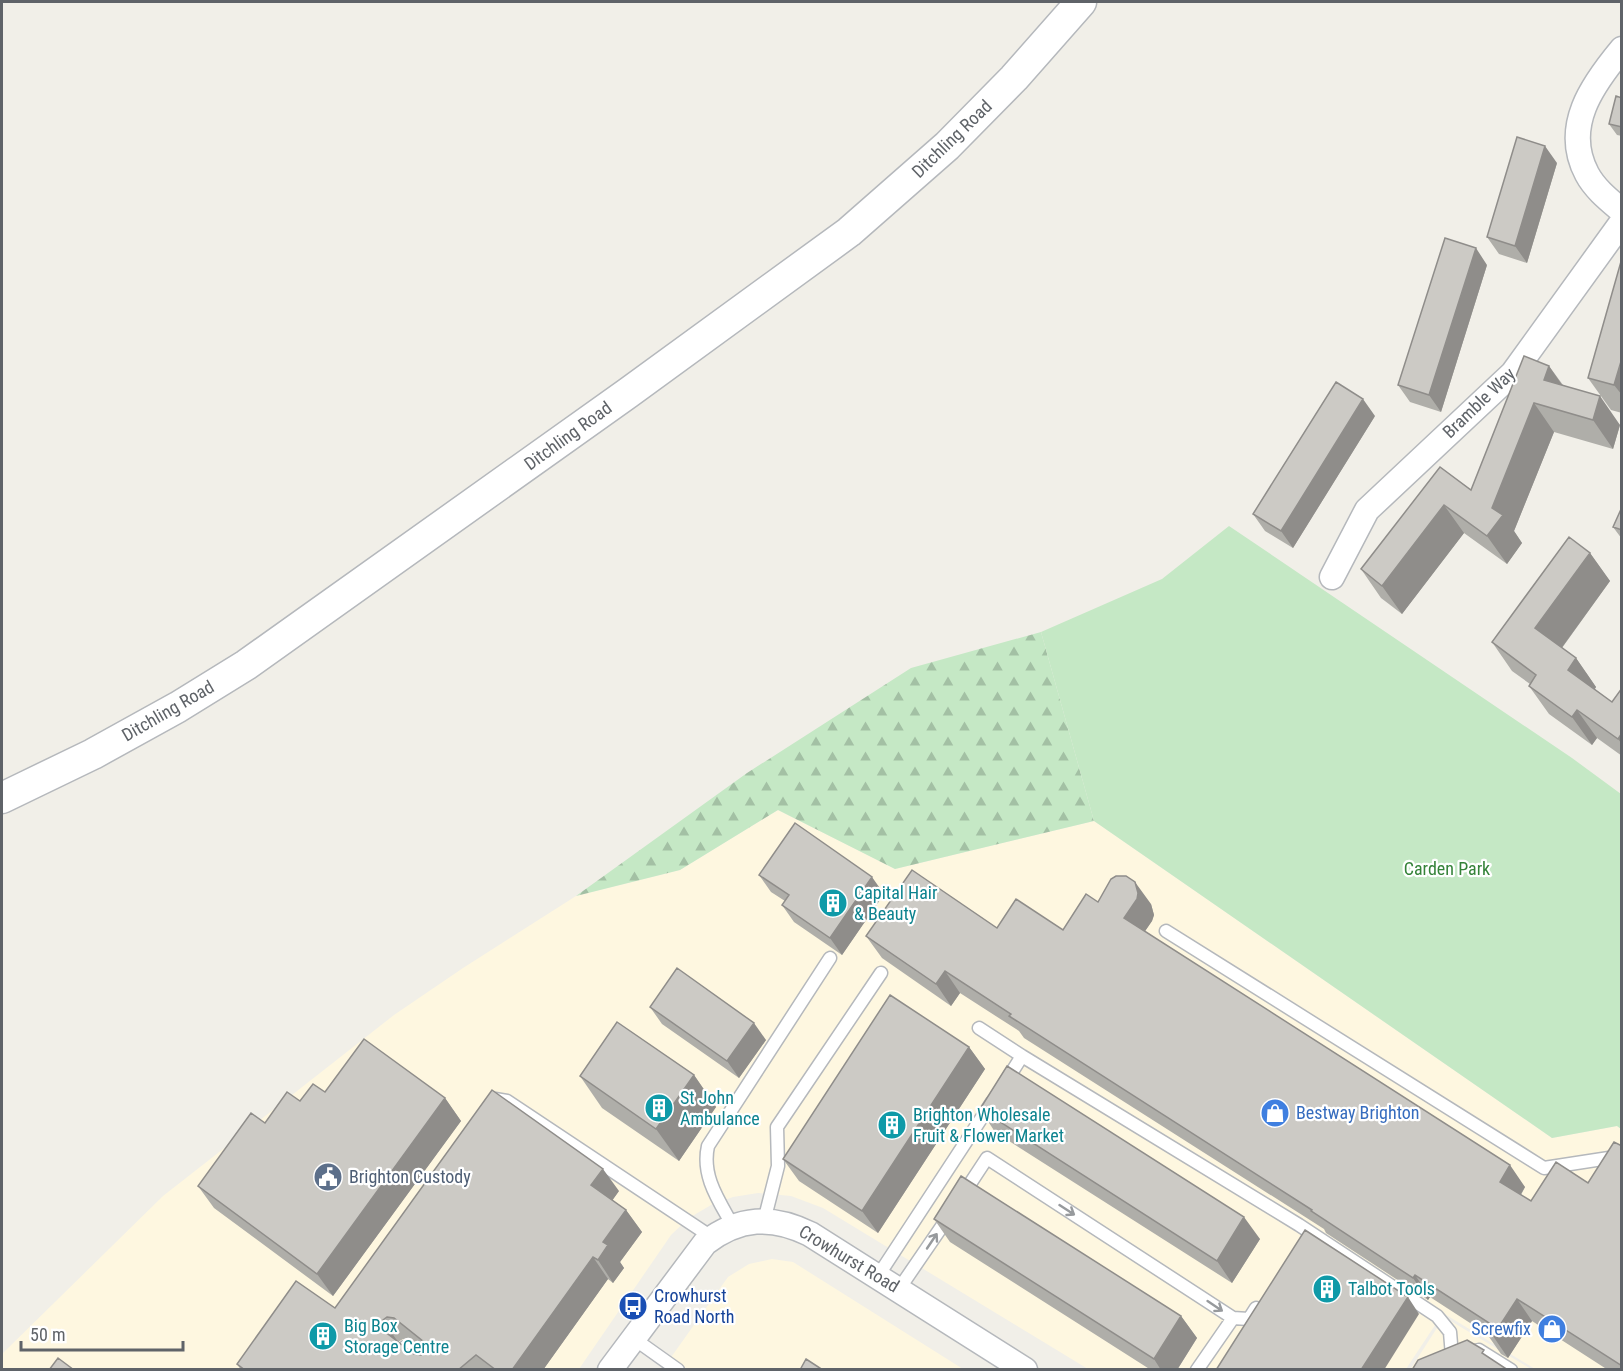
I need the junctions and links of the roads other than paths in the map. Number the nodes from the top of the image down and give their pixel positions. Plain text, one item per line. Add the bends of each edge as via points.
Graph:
1 (1080, 2) edge
2 (1622, 50) edge
3 (1622, 211) edge
4 (1622, 222) edge
5 (1332, 577) dead end
6 (2, 798) edge
7 (1166, 931) dead end
8 (830, 958) dead end
9 (881, 972) dead end
10 (979, 1028) dead end
11 (1022, 1056) junction
12 (484, 1108) edge
13 (1622, 1156) edge
14 (764, 1221) junction
15 (734, 1228) junction
16 (712, 1238) junction
17 (878, 1276) junction
18 (899, 1289) junction
19 (1261, 1300) edge
20 (1233, 1318) junction
21 (633, 1338) junction
22 (405, 1347) edge
23 (434, 1370) edge
24 (610, 1370) edge
25 (678, 1370) edge
26 (1025, 1370) edge
27 (1197, 1370) edge
28 (1511, 1370) edge

1 - 6 street, Ditchling Road via 1014,78 947,146 849,232 246,665 93,754
2 - 3 street via 1599,77 1583,107 1577,142 1587,175
4 - 5 street, Bramble Way via 1513,373 1366,510
7 - 13 lane via 1544,1168
8 - 15 lane via 708,1146 705,1163 710,1183
9 - 14 lane via 777,1127 778,1166
10 - 11 lane
11 - 17 lane
11 - 28 lane via 1299,1225 1437,1316 1449,1332 1448,1358 1479,1350
12 - 16 lane via 494,1099 507,1101
14 - 15 street, Crowhurst Road
14 - 17 street, Crowhurst Road via 803,1230
15 - 16 street, Crowhurst Road
16 - 21 street, Crowhurst Road via 699,1249
17 - 18 street, Crowhurst Road
18 -> 20 lane via 987,1158
18 - 26 street, Crowhurst Road
19 - 20 lane via 1249,1319
20 - 27 lane
21 - 24 street, Crowhurst Road
21 - 25 lane
22 - 23 lane

